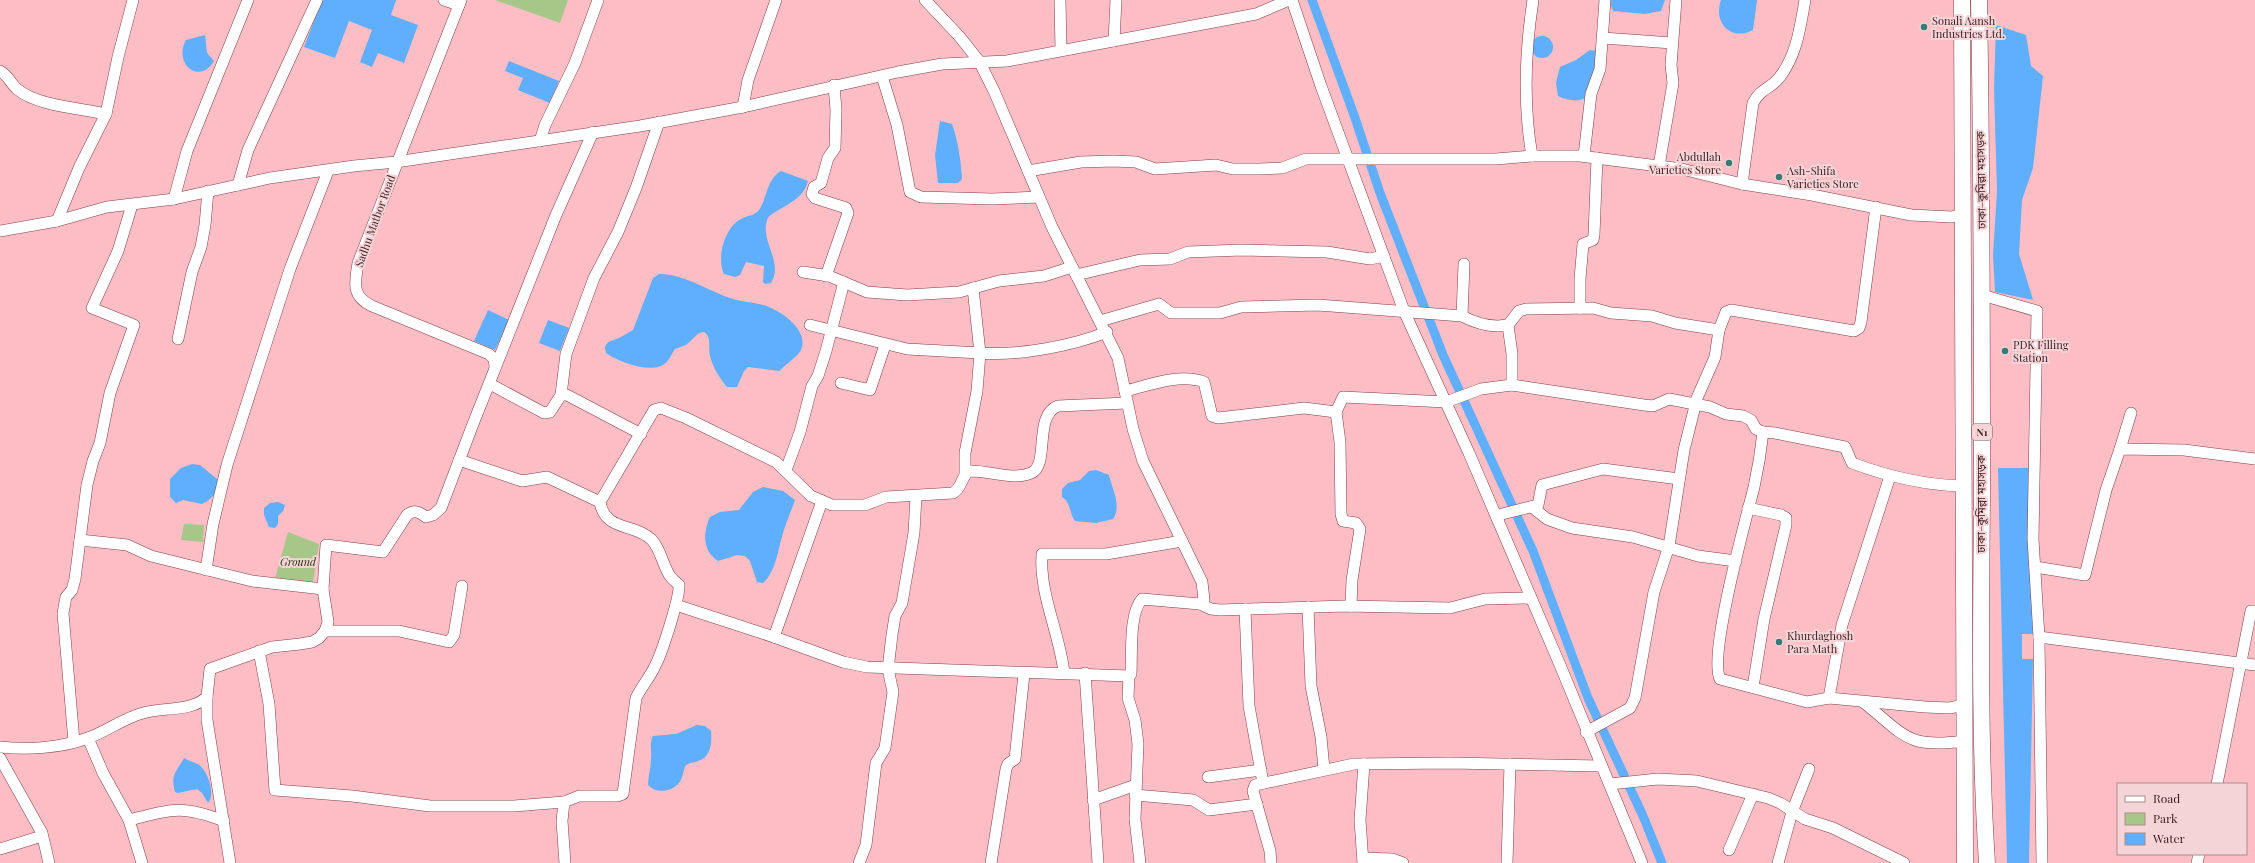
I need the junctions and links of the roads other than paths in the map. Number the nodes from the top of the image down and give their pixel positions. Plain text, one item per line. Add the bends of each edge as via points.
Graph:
1 (133, 0) edge
2 (248, 0) edge
3 (317, 0) edge
4 (444, 0) edge
5 (598, 0) edge
6 (776, 0) edge
7 (1060, 0) edge
8 (1116, 0) edge
9 (1289, 0) edge
10 (1292, 0) edge
11 (1533, 0) edge
12 (1605, 0) edge
13 (1676, 0) edge
14 (1805, 0) edge
15 (1954, 0) edge
16 (1962, 0) edge
17 (1979, 0) edge
18 (1983, 0) edge
19 (460, 2) edge
20 (931, 2) edge
21 (1980, 28) junction
22 (1961, 33) junction
23 (1603, 38) junction
24 (1114, 41) junction
25 (1672, 43) junction
26 (1061, 50) junction
27 (979, 61) junction
28 (0, 71) edge
29 (882, 76) junction
30 (834, 85) junction
31 (743, 107) junction
32 (106, 114) junction
33 (659, 122) junction
34 (593, 132) junction
35 (540, 142) junction
36 (1532, 156) junction
37 (1584, 156) junction
38 (1597, 158) junction
39 (1354, 159) junction
40 (396, 162) junction
41 (1659, 166) junction
42 (328, 171) junction
43 (1028, 171) junction
44 (1742, 184) junction
45 (238, 185) junction
46 (208, 191) junction
47 (1039, 197) junction
48 (174, 199) junction
49 (132, 204) junction
50 (1876, 207) junction
51 (1962, 214) junction
52 (57, 221) junction
53 (0, 231) edge
54 (1384, 256) junction
55 (1464, 264) dead end
56 (1074, 271) junction
57 (803, 272) dead end
58 (826, 276) junction
59 (844, 282) junction
60 (972, 288) junction
61 (1982, 295) junction
62 (1580, 308) junction
63 (1404, 311) junction
64 (1462, 316) junction
65 (1100, 321) junction
66 (810, 325) dead end
67 (1508, 325) junction
68 (831, 330) junction
69 (1719, 330) junction
70 (1107, 332) junction
71 (178, 339) dead end
72 (884, 345) junction
73 (980, 353) junction
74 (495, 366) junction
75 (841, 382) dead end
76 (490, 384) junction
77 (1512, 385) junction
78 (1125, 391) junction
79 (561, 395) junction
80 (1450, 400) junction
81 (1127, 403) junction
82 (1696, 405) junction
83 (1336, 412) junction
84 (2131, 413) dead end
85 (1764, 432) junction
86 (641, 434) junction
87 (2120, 449) junction
88 (2255, 459) edge
89 (459, 460) junction
90 (786, 470) junction
91 (965, 474) junction
92 (1890, 476) junction
93 (1679, 478) junction
94 (1962, 486) junction
95 (916, 496) junction
96 (822, 501) junction
97 (600, 502) junction
98 (1532, 507) junction
99 (1748, 508) junction
100 (1500, 516) junction
101 (80, 540) junction
102 (1182, 540) junction
103 (1669, 546) junction
104 (1736, 561) junction
105 (2035, 567) junction
106 (206, 570) junction
107 (462, 586) dead end
108 (323, 589) junction
109 (1531, 598) junction
110 (1200, 604) junction
111 (676, 605) junction
112 (1351, 606) junction
113 (1308, 607) junction
114 (1245, 609) junction
115 (2255, 611) edge
116 (325, 631) junction
117 (774, 637) junction
118 (2039, 637) junction
119 (260, 651) junction
120 (2241, 663) junction
121 (2255, 665) edge
122 (888, 669) junction
123 (1064, 673) junction
124 (1085, 673) junction
125 (1024, 674) junction
126 (1129, 676) junction
127 (1753, 687) junction
128 (207, 698) junction
129 (1829, 698) junction
130 (1862, 702) junction
131 (1965, 705) junction
132 (1586, 732) junction
133 (88, 738) junction
134 (1964, 741) junction
135 (74, 742) junction
136 (0, 747) edge
137 (0, 758) edge
138 (1364, 764) junction
139 (1510, 764) junction
140 (1600, 766) junction
141 (1324, 769) junction
142 (1809, 769) dead end
143 (1260, 770) junction
144 (1208, 777) dead end
145 (1263, 783) junction
146 (2217, 783) edge
147 (1610, 784) junction
148 (1136, 790) junction
149 (1753, 794) junction
150 (1092, 800) junction
151 (564, 802) junction
152 (1257, 804) junction
153 (1792, 812) junction
154 (129, 820) junction
155 (224, 821) junction
156 (42, 836) junction
157 (0, 849) edge
158 (1729, 850) dead end
159 (1363, 860) edge
160 (49, 863) edge
161 (142, 863) edge
162 (230, 863) edge
163 (565, 863) edge
164 (859, 863) edge
165 (991, 863) edge
166 (1098, 863) edge
167 (1140, 863) edge
168 (1271, 863) edge
169 (1403, 863) edge
170 (1506, 863) edge
171 (1642, 863) edge
172 (1778, 863) edge
173 (1904, 863) edge
174 (1964, 863) edge
175 (1987, 863) edge
176 (2042, 863) edge

1 - 32 street
2 - 48 street via 187,152
3 - 45 street via 248,150
4 - 19 street
5 - 35 street via 575,63 545,125
6 - 31 street via 748,80
7 - 26 street
8 - 24 street
9 - 24 street via 1256,14
10 - 39 street via 1321,86
11 - 36 street via 1526,88 1527,125
12 - 23 street
13 - 25 street
14 - 44 street via 1802,24 1792,57 1779,77 1759,92 1753,103
15 - 22 highway
16 - 22 highway, ঢাকা–কুমিল্লা মহাসড়ক / N1
17 - 21 highway, ঢাকা–কুমিল্লা মহাসড়ক / N1
18 - 21 highway
19 - 40 street, Sadhu Matbor Road
20 - 27 street
21 - 61 highway, ঢাকা–কুমিল্লা মহাসড়ক / N1
22 - 51 highway, ঢাকা–কুমিল্লা মহাসড়ক / N1
23 - 25 street
23 - 37 street via 1600,69 1591,94
24 - 26 street
25 - 41 street via 1673,83
26 - 27 street via 1007,61
27 - 29 street via 942,64
27 - 43 street
28 - 32 street via 9,76 17,89 47,103
29 - 30 street
29 - 47 street via 897,125 901,154 910,192 913,195 992,199
30 - 31 street
30 - 58 street via 835,148 828,158 821,183 814,187 812,194 815,198 846,208 848,213
31 - 33 street
32 - 52 street via 79,168
33 - 34 street
33 - 79 street via 631,200 594,278 566,354
34 - 35 street
34 - 74 street via 556,215
35 - 40 street
36 - 37 street
36 - 39 street via 1496,159
37 - 38 street
38 - 41 street
38 - 62 street via 1594,235 1593,240 1583,244
39 - 43 street via 1306,159 1282,168 1260,169 1233,169 1216,165 1155,169 1127,161 1093,162
39 - 54 street
40 - 42 street
40 - 74 street, Sadhu Matbor Road via 358,263 356,296 372,306 489,354 494,359
41 - 44 street via 1697,172
42 - 45 street
42 - 106 street via 290,269 227,465 213,524
43 - 47 street
44 - 50 street
45 - 46 street
46 - 48 street
46 - 71 street via 201,247 192,272
47 - 56 street
48 - 49 street
49 - 52 street via 107,207
49 - 101 street via 118,251 92,308 134,325 110,393 100,443 93,461
50 - 51 street via 1932,217 1952,218
50 - 69 street via 1859,328 1854,331 1731,310 1726,312
51 - 94 highway, ঢাকা–কুমিল্লা মহাসড়ক / N1
52 - 53 street
54 - 56 street via 1370,259 1327,252 1188,252 1170,259 1140,260
54 - 63 street
55 - 64 street
56 - 60 street via 999,281
56 - 65 street
57 - 58 street
58 - 59 street
59 - 60 street via 867,292 893,295 959,292
59 - 68 street
60 - 73 street
61 - 105 street via 2037,310 2033,539
61 - 175 highway, ঢাকা–কুমিল্লা মহাসড়ক / N1 via 1981,601 1983,789
62 - 67 street via 1526,309 1519,311
62 - 69 street via 1652,316 1675,323
63 - 64 street via 1415,314
63 - 65 street via 1280,305 1241,307 1220,313 1171,313 1159,304
63 - 80 street
64 - 67 street via 1477,325
65 - 70 street
66 - 68 street
67 - 77 street via 1512,354
68 - 72 street
68 - 90 street
69 - 82 street via 1715,356
70 - 73 street via 1027,351
70 - 78 street via 1118,358
72 - 73 street via 923,351
72 - 75 street via 870,390
73 - 91 street via 977,391 965,453
74 - 76 street
76 - 79 street via 544,413 550,412
76 - 89 street
77 - 80 street via 1476,391
77 - 82 street via 1653,406 1669,399
78 - 81 street
78 - 83 street via 1177,380 1199,380 1204,382 1212,416 1218,418 1304,408
79 - 86 street via 583,402
80 - 83 street via 1343,397
80 - 100 street
81 - 91 street via 1058,406 1051,409 1047,414 1037,468 1032,473 1016,475 970,471
81 - 102 street via 1143,461
82 - 85 street via 1743,416 1751,420 1756,429
82 - 93 street
83 - 112 street via 1340,442 1341,514 1343,521 1356,523 1360,528
84 - 87 street
85 - 92 street via 1845,447 1852,463
85 - 99 street
86 - 90 street via 654,410 661,408 748,447
86 - 97 street
87 - 88 street via 2184,450
87 - 105 street via 2106,490 2085,575
89 - 97 street via 522,481 547,477
89 - 108 street via 442,508 433,515 426,516 412,511 407,514 383,552 326,545
90 - 96 street via 811,496
91 - 95 street via 958,490 953,493
92 - 94 street via 1945,486
92 - 129 street via 1842,625
93 - 98 street via 1610,469 1598,470 1542,485 1538,506
93 - 103 street
94 - 131 highway, ঢাকা–কুমিল্লা মহাসড়ক / N1
95 - 96 street via 886,497 865,506
95 - 122 street via 914,533 902,603 895,616
96 - 117 street
97 - 111 street via 601,511 609,520 652,540 670,577 679,585
98 - 100 street
98 - 103 street via 1547,519 1572,528 1608,532
99 - 104 street
99 - 127 street via 1786,518 1764,619
100 - 109 street
101 - 106 street via 127,545 151,556
101 - 135 street via 72,590 66,597 63,613
102 - 110 street via 1202,582 1204,600
102 - 123 street via 1106,554 1042,554 1044,582 1061,650
103 - 104 street via 1698,556
103 - 132 street via 1654,592 1635,698 1630,708
104 - 127 street via 1722,630 1717,674 1720,679
105 - 118 street
106 - 108 street via 252,580
107 - 116 street via 454,635 449,642 399,631
108 - 116 street via 328,615
109 - 112 street via 1485,599 1450,608
109 - 132 street
110 - 114 street via 1211,610
110 - 126 street via 1142,599 1138,603
111 - 117 street
111 - 151 street via 656,666 636,698 623,794 579,796
112 - 113 street
113 - 114 street
113 - 141 street via 1312,686
114 - 143 street via 1249,706
115 - 120 street via 2251,611
116 - 119 street via 312,642
117 - 122 street via 843,662
118 - 120 street
118 - 176 street
119 - 128 street via 210,668
119 - 151 street via 269,704 275,790 430,806 514,806
120 - 121 street
120 - 146 street
122 - 125 street via 974,670
122 - 164 street via 893,692 885,748 876,764 866,845
123 - 124 street
123 - 125 street
124 - 126 street
124 - 150 street
125 - 165 street via 1015,759 1006,769
126 - 148 street via 1128,698 1135,720 1138,744
127 - 129 street via 1807,702
128 - 133 street via 190,706 142,713
128 - 155 street via 208,720
129 - 130 street
130 - 131 street via 1949,708
130 - 134 street via 1908,738 1924,743 1941,744
131 - 134 highway, ঢাকা–কুমিল্লা মহাসড়ক / N1
132 - 140 street
133 - 135 street
133 - 154 street via 102,773
134 - 174 highway, ঢাকা–কুমিল্লা মহাসড়ক / N1
135 - 136 street via 31,748
137 - 156 street
138 - 139 street
138 - 141 street
138 - 159 street via 1360,820
139 - 140 street
139 - 170 street
140 - 147 street
141 - 145 street
142 - 153 street
143 - 144 street
143 - 145 street
145 - 152 street via 1256,785 1253,791
147 - 149 street via 1658,779 1697,781
147 - 171 street
148 - 150 street
148 - 152 street via 1193,800 1209,810
148 - 167 street via 1135,819
149 - 153 street via 1780,803
149 - 158 street
150 - 166 street
151 - 163 street via 562,821
152 - 168 street
153 - 172 street
153 - 173 street via 1833,828
154 - 155 street via 181,809 197,811
154 - 161 street
155 - 162 street
156 - 157 street
156 - 160 street
159 - 169 street via 1392,859

